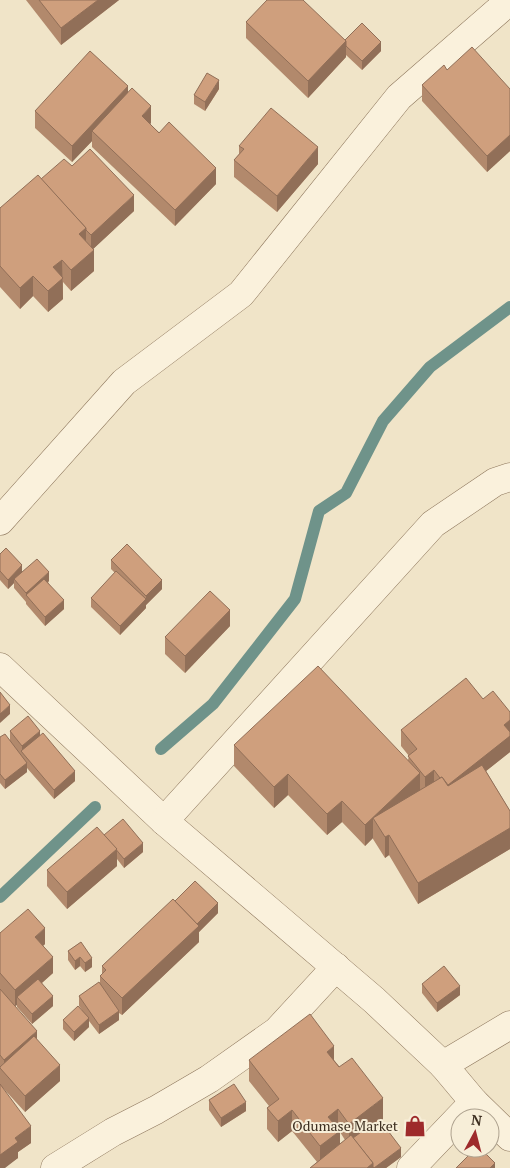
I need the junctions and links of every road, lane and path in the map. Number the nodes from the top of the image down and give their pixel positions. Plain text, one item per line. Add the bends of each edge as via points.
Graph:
1 (507, 0) edge
2 (510, 477) edge
3 (0, 521) edge
4 (0, 667) edge
5 (164, 821) junction
6 (336, 967) junction
7 (510, 1024) edge
8 (442, 1065) junction
9 (474, 1102) junction
10 (510, 1137) edge
11 (55, 1168) edge
12 (411, 1168) edge

1 - 3 street via 399,98 240,294 124,382
2 - 5 street via 495,482 433,524
4 - 5 street
5 - 6 street
6 - 8 street
6 - 11 street via 277,1030 208,1079
7 - 8 street
8 - 9 street
9 - 10 street
9 - 12 street

